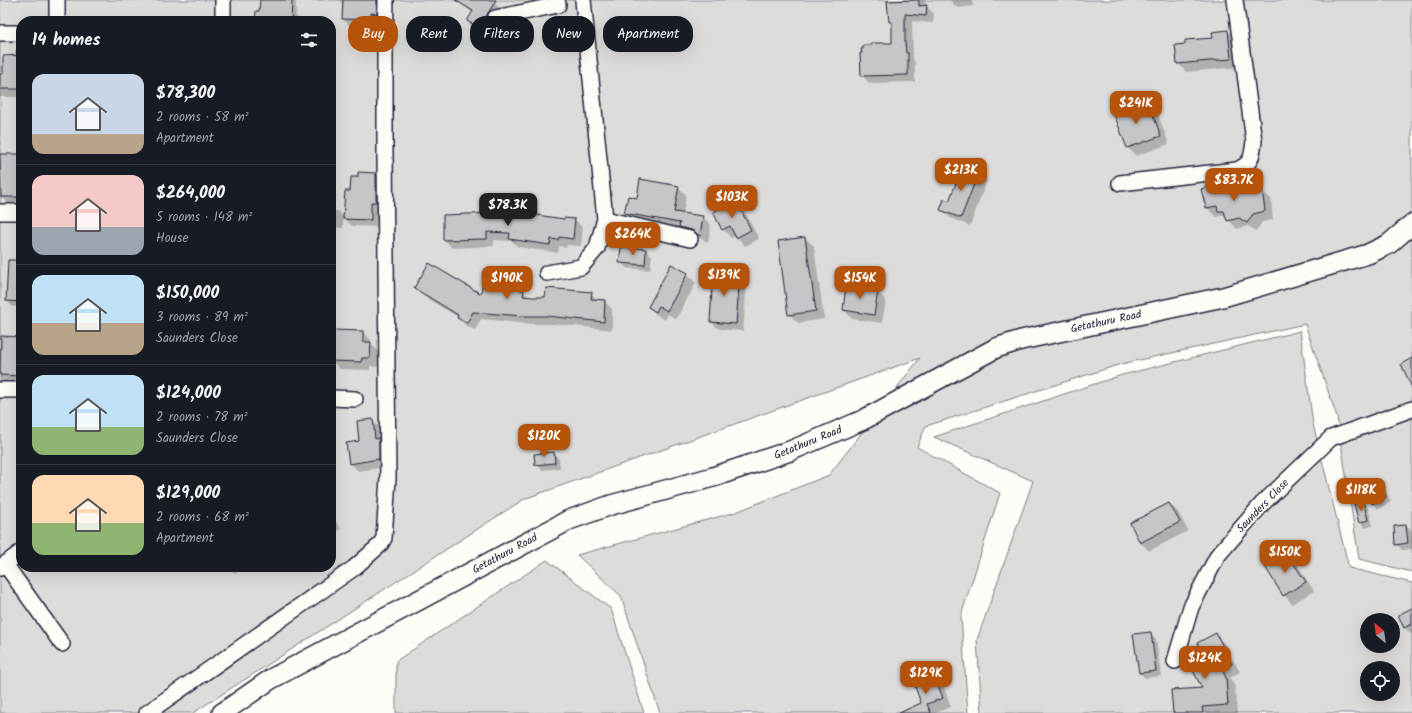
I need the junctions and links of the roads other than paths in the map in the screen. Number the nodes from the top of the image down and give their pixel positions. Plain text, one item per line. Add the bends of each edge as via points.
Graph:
1 (57, 0) edge
2 (223, 0) edge
3 (386, 0) edge
4 (557, 0) edge
5 (583, 0) edge
6 (1235, 0) edge
7 (57, 16) edge
8 (223, 16) edge
9 (506, 16) edge
10 (0, 33) edge
11 (16, 33) edge
12 (1120, 182) dead end
13 (0, 212) edge
14 (16, 212) edge
15 (605, 218) junction
16 (1412, 224) edge
17 (690, 240) dead end
18 (547, 273) dead end
19 (0, 390) edge
20 (16, 390) edge
21 (336, 398) edge
22 (355, 399) dead end
23 (1412, 408) edge
24 (16, 556) edge
25 (3, 566) edge
26 (62, 644) dead end
27 (1175, 661) dead end
28 (147, 713) edge
29 (222, 713) edge

1 - 7 street
2 - 8 street
3 - 28 street via 388,478 384,538 380,545 354,568
4 - 9 street via 558,5
5 - 15 street
6 - 12 street via 1254,141 1252,156 1246,165 1237,170
10 - 11 street
13 - 14 street
15 - 17 street
15 - 18 street via 597,248 581,267
16 - 29 main road, Getathuru Road via 1388,244 1348,261 1223,297 1021,340 996,348 863,420 790,452 569,520 271,679
19 - 20 street
21 - 22 street
23 - 27 street, Saunders Close via 1331,438 1262,504 1218,555 1191,607
24 - 25 street
25 - 26 street

